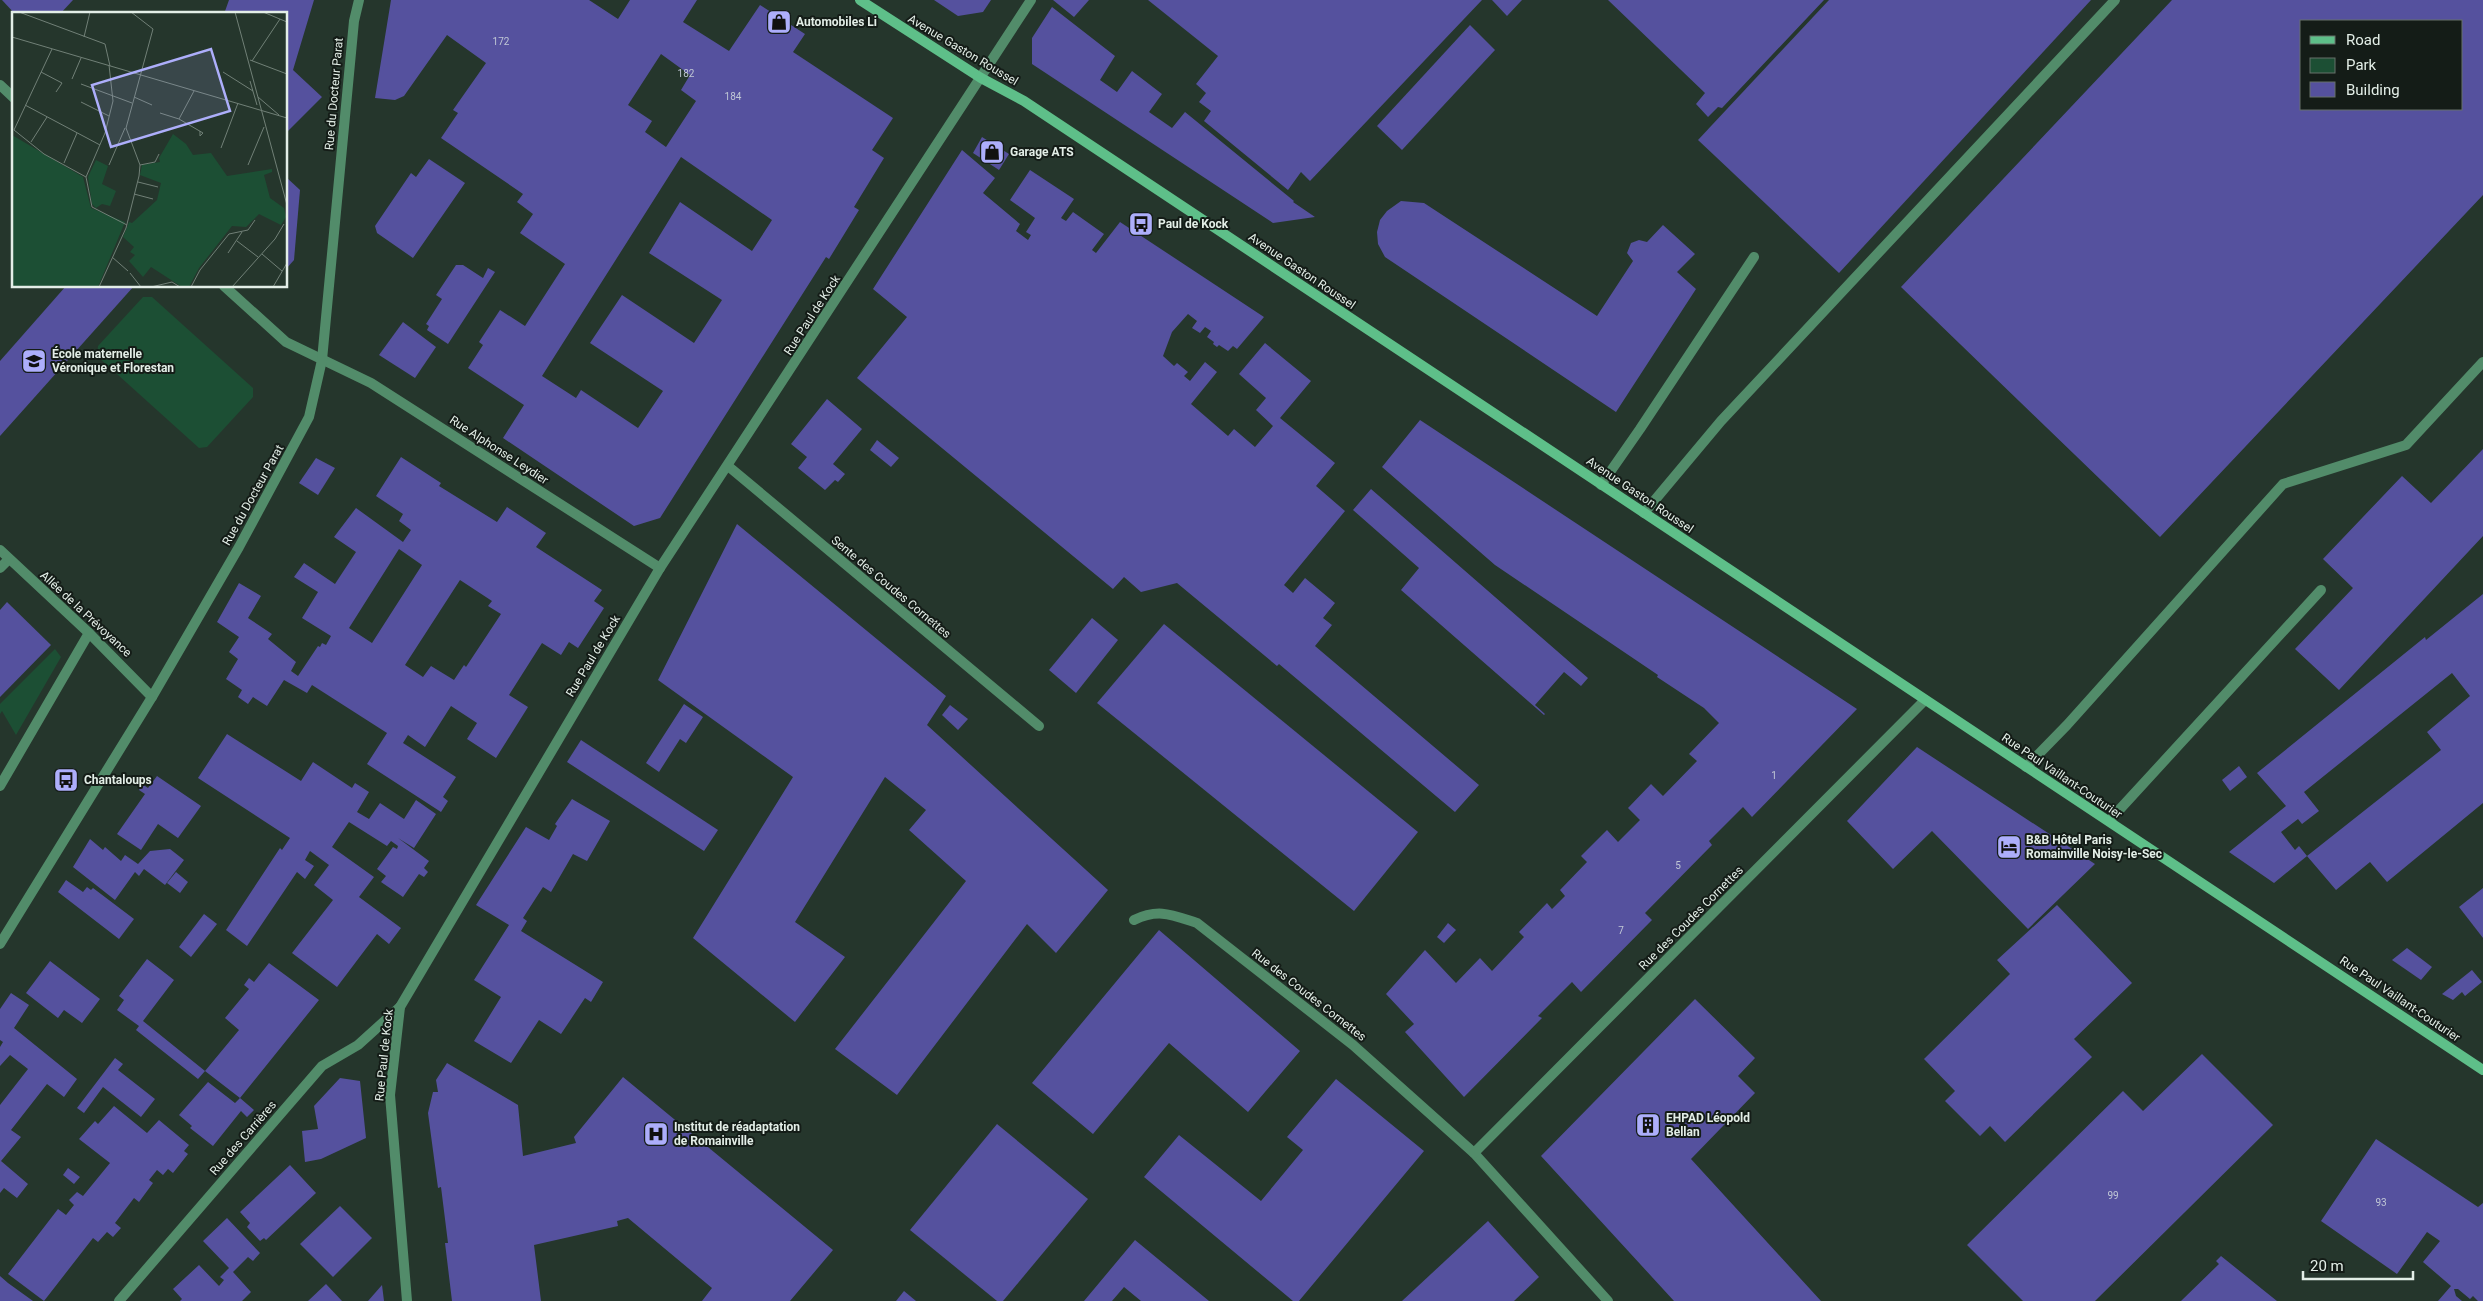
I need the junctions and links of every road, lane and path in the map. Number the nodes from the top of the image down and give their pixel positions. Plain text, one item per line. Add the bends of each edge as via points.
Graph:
1 (359, 0) edge
2 (860, 0) edge
3 (1031, 0) edge
4 (2116, 0) edge
5 (981, 78) junction
6 (0, 86) edge
7 (12, 96) edge
8 (1754, 258) dead end
9 (226, 288) edge
10 (322, 360) junction
11 (2483, 362) edge
12 (728, 466) junction
13 (1601, 485) junction
14 (1644, 513) junction
15 (0, 550) edge
16 (9, 559) junction
17 (0, 568) edge
18 (660, 568) junction
19 (1727, 569) joint
20 (2321, 590) dead end
21 (89, 633) junction
22 (152, 697) junction
23 (1925, 700) junction
24 (1039, 726) dead end
25 (2026, 767) junction
26 (0, 786) edge
27 (2108, 821) junction
28 (1134, 920) dead end
29 (0, 944) edge
30 (400, 1007) junction
31 (2483, 1070) edge
32 (1474, 1153) junction
33 (119, 1301) edge
34 (407, 1301) edge
35 (1608, 1301) edge

1 - 10 street, Rue du Docteur Parat via 354,21
2 - 5 main road, Avenue Gaston Roussel
3 - 5 street, Rue Paul de Kock
4 - 14 street via 1721,421
5 - 12 street, Rue Paul de Kock
5 - 13 main road, Avenue Gaston Roussel via 1024,101
6 - 7 street
8 - 13 street
9 - 10 street, Rue Alphonse Leydier via 286,342
10 - 18 street, Rue Alphonse Leydier via 371,383
10 - 22 street, Rue du Docteur Parat via 310,417
11 - 25 street via 2406,445 2283,484
12 - 18 street, Rue Paul de Kock
12 - 24 street, Sente des Coudes Cornettes
13 - 14 main road, Avenue Gaston Roussel
14 - 19 main road, Avenue Gaston Roussel
15 - 16 street, Allée de la Prévoyance
16 - 17 street
16 - 21 street, Allée de la Prévoyance
18 - 30 street, Rue Paul de Kock
19 - 23 main road, Rue Paul Vaillant-Couturier
20 - 27 street
21 - 22 street, Allée de la Prévoyance
21 - 26 street
22 - 29 street, Rue du Docteur Parat
23 - 25 main road, Rue Paul Vaillant-Couturier
23 - 32 street, Rue des Coudes Cornettes
25 - 27 main road, Rue Paul Vaillant-Couturier
27 - 31 main road, Rue Paul Vaillant-Couturier
28 - 32 street, Rue des Coudes Cornettes via 1149,913 1169,914 1197,923 1353,1045
30 - 33 street, Rue des Carrières via 358,1045 322,1066
30 - 34 street, Rue Paul de Kock via 390,1095
32 - 35 street, Rue des Coudes Cornettes

